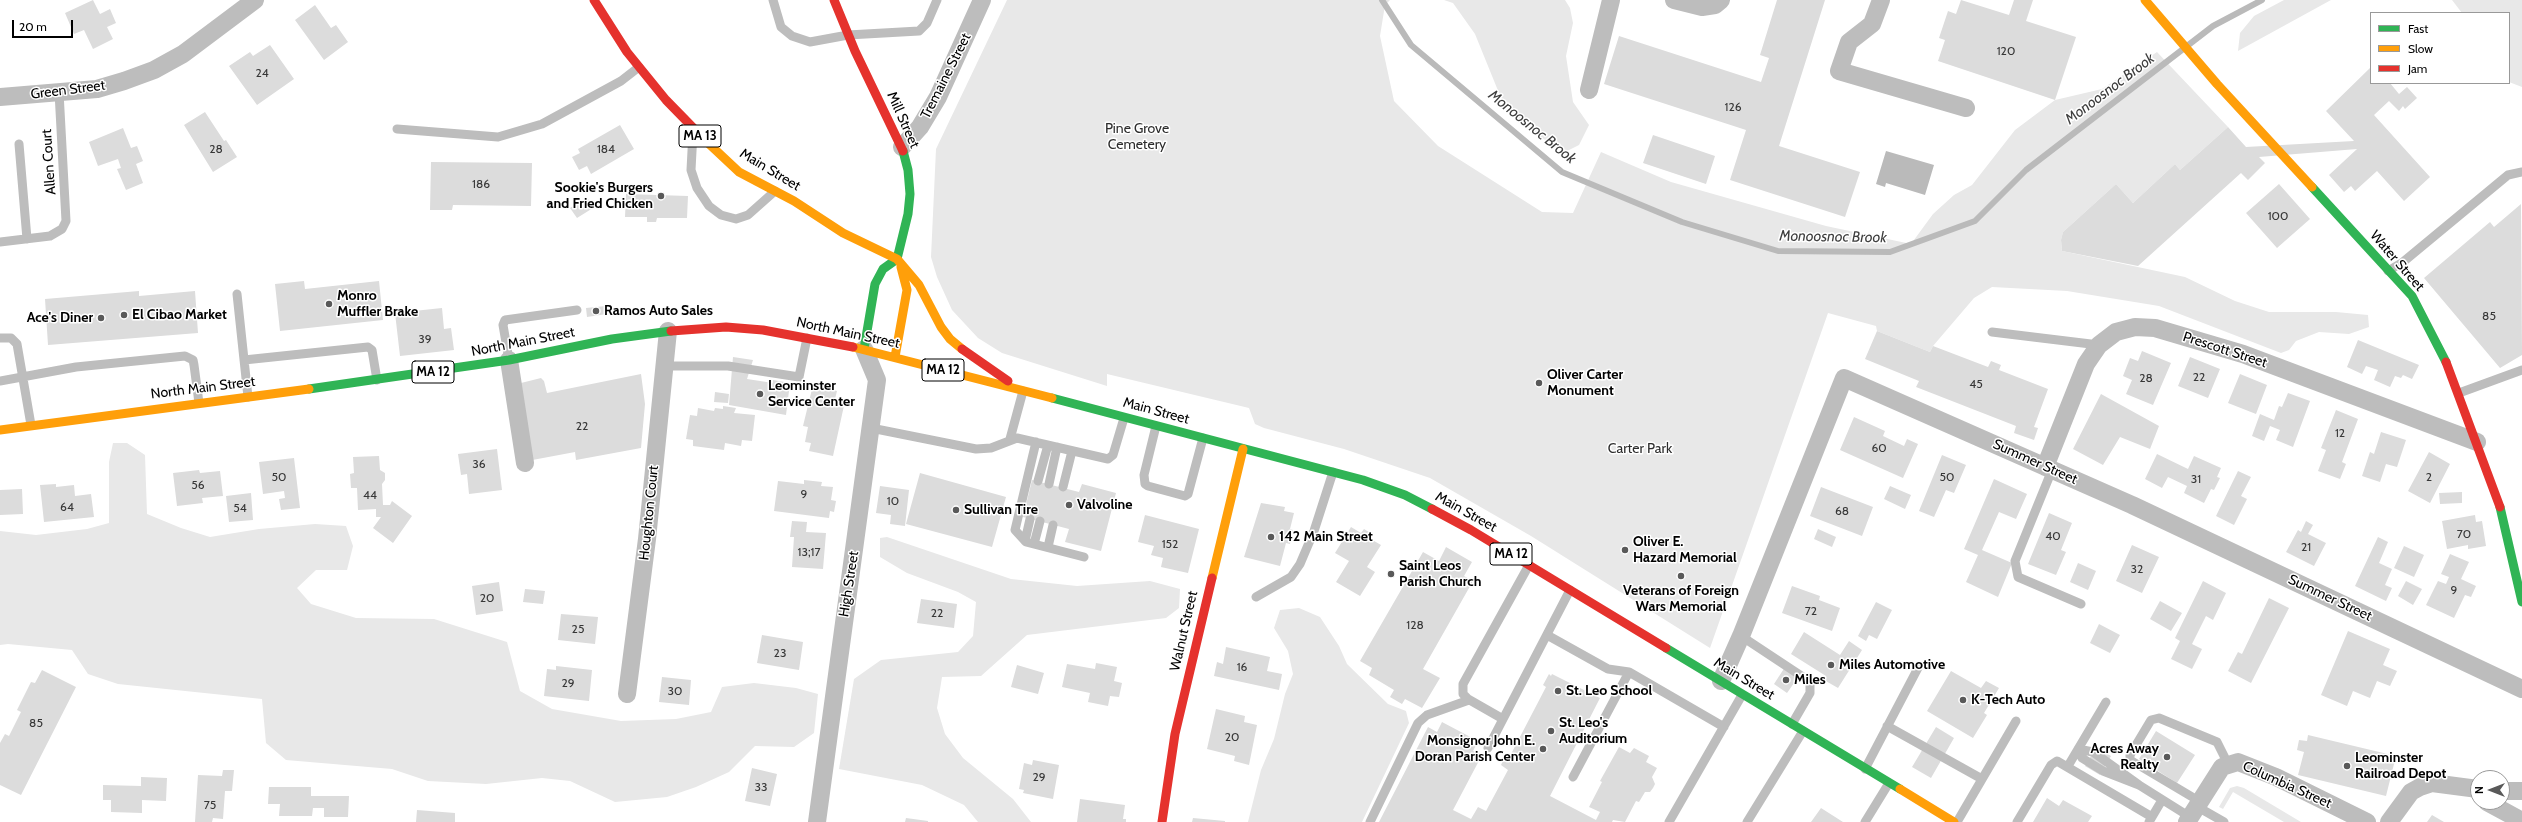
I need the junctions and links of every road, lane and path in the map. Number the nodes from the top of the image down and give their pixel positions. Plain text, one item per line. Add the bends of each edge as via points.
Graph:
1 (255, 0) edge
2 (594, 0) edge
3 (773, 0) edge
4 (834, 0) edge
5 (937, 0) edge
6 (982, 0) edge
7 (1611, 0) edge
8 (1674, 0) edge
9 (1721, 0) edge
10 (1880, 0) edge
11 (2145, 0) edge
12 (848, 35) junction
13 (639, 66) junction
14 (1589, 90) dead end
15 (59, 92) junction
16 (0, 97) edge
17 (1966, 108) dead end
18 (693, 128) junction
19 (397, 129) dead end
20 (19, 144) dead end
21 (902, 147) junction
22 (2522, 172) edge
23 (775, 191) junction
24 (27, 239) junction
25 (0, 242) edge
26 (897, 259) junction
27 (2388, 271) junction
28 (237, 294) dead end
29 (577, 310) dead end
30 (668, 331) junction
31 (1992, 332) dead end
32 (0, 338) edge
33 (807, 338) junction
34 (2099, 345) junction
35 (864, 349) junction
36 (895, 357) junction
37 (244, 360) junction
38 (509, 360) junction
39 (664, 366) junction
40 (2522, 370) edge
41 (23, 376) junction
42 (377, 380) junction
43 (877, 380) junction
44 (0, 381) edge
45 (1023, 391) junction
46 (2458, 393) junction
47 (248, 397) junction
48 (199, 403) junction
49 (1124, 418) junction
50 (31, 425) junction
51 (1156, 426) junction
52 (871, 428) junction
53 (0, 430) edge
54 (1203, 438) junction
55 (1010, 439) junction
56 (1036, 442) junction
57 (2477, 442) junction
58 (1052, 446) junction
59 (1243, 449) junction
60 (1072, 451) junction
61 (525, 463) dead end
62 (2048, 468) junction
63 (1333, 472) junction
64 (1038, 481) dead end
65 (1049, 484) dead end
66 (1062, 487) dead end
67 (1030, 519) dead end
68 (1040, 522) dead end
69 (1053, 525) dead end
70 (1025, 540) junction
71 (1034, 544) junction
72 (1048, 547) junction
73 (1084, 557) dead end
74 (1529, 565) junction
75 (1570, 590) junction
76 (1256, 597) dead end
77 (2522, 602) edge
78 (2081, 604) dead end
79 (1547, 635) junction
80 (1741, 636) junction
81 (1919, 666) dead end
82 (1629, 672) junction
83 (1721, 681) junction
84 (2522, 688) edge
85 (627, 694) dead end
86 (1742, 695) junction
87 (1469, 700) junction
88 (2106, 702) dead end
89 (1503, 719) junction
90 (2016, 721) dead end
91 (1792, 724) junction
92 (1887, 726) junction
93 (1724, 727) junction
94 (1803, 731) junction
95 (1488, 748) dead end
96 (2078, 750) junction
97 (2228, 764) junction
98 (2068, 766) junction
99 (1865, 769) junction
100 (1573, 777) dead end
101 (1982, 779) junction
102 (1889, 783) junction
103 (2459, 787) junction
104 (2470, 788) edge
105 (2510, 791) edge
106 (2522, 791) edge
107 (2470, 793) edge
108 (2162, 800) junction
109 (2502, 810) edge
110 (2193, 811) edge
111 (2151, 820) edge
112 (2522, 821) edge
113 (818, 822) edge
114 (1162, 822) edge
115 (1370, 822) edge
116 (1669, 822) edge
117 (1747, 822) edge
118 (1865, 822) edge
119 (1956, 822) edge
120 (2017, 822) edge
121 (2224, 822) edge
122 (2367, 822) edge
123 (2389, 822) edge

1 - 15 street, Green Street via 183,54 154,70 97,89
2 - 13 main road, Main Street / MA 13
3 - 12 lane via 781,27 792,36 810,42
4 - 12 main road, Mill Street
5 - 12 lane via 927,23 919,31
6 - 21 street, Tremaine Street via 938,97 920,127
7 - 14 street
8 - 9 street via 1702,7 1715,5
10 - 17 street via 1872,24 1849,42 1839,71
11 - 27 main road, Water Street via 2217,84
12 - 21 main road, Mill Street
13 - 18 main road, Main Street / MA 13
13 - 19 lane via 621,80 542,124 498,137
15 - 16 street, Green Street
15 - 24 lane, Allen Court via 66,221 62,229 50,236
18 - 23 main road, Main Street / MA 13 via 739,172
18 - 23 lane via 691,170 709,206 721,215 736,219 748,215
20 - 24 lane
21 - 26 main road, Mill Street via 910,194
22 - 27 lane via 2508,175 2403,262
23 - 26 main road, Main Street / MA 13 via 843,233
24 - 25 lane
26 - 35 main road via 883,269 875,284
26 - 36 main road via 905,276 907,290
26 - 45 main road via 919,285 950,339
27 - 46 main road, Water Street via 2412,296 2442,350
28 - 37 lane
29 - 38 lane via 505,320 503,325
30 - 33 main road, North Main Street / MA 12 via 726,327 763,330
30 - 38 main road, North Main Street / MA 12 via 612,339
30 - 39 street, Houghton Court
31 - 34 lane
32 - 41 lane via 15,340
33 - 35 main road, North Main Street / MA 12
33 - 39 lane via 799,377 728,366
34 - 57 street, Prescott Street via 2116,332 2135,327 2155,328 2243,354
34 - 62 street, Prescott Street via 2086,364
35 - 36 main road, North Main Street / MA 12
35 - 43 street, High Street
36 - 43 street
36 - 45 main road, North Main Street / MA 12
37 - 42 lane via 368,347 372,350
37 - 47 lane
38 - 42 main road, North Main Street / MA 12
38 - 61 street
39 - 85 street, Houghton Court via 647,539
40 - 46 lane
41 - 44 lane
41 - 48 lane via 76,367 185,356 193,360
41 - 50 lane
42 - 47 main road, North Main Street / MA 12
43 - 52 street, High Street
45 - 49 main road, Main Street / MA 12
45 - 55 lane
46 - 57 main road, Water Street
47 - 48 main road, North Main Street / MA 12
48 - 50 main road, North Main Street / MA 12
49 - 51 main road, Main Street / MA 12
49 - 60 lane via 1111,459
50 - 53 main road, North Main Street / MA 12
51 - 54 main road, Main Street / MA 12
51 - 54 lane via 1144,480 1148,486 1185,496 1188,494
52 - 55 lane via 976,449 991,448
52 - 113 street, High Street via 840,639
54 - 59 main road, Main Street / MA 12
55 - 56 lane
56 - 58 lane
56 - 70 lane via 1015,525 1018,534
57 - 77 main road, Water Street via 2505,523
58 - 60 lane
58 - 64 lane
58 - 65 lane
59 - 63 main road, Main Street / MA 12
59 - 114 main road, Walnut Street via 1175,734
60 - 66 lane
62 - 78 lane via 2015,561 2018,577
62 - 80 street, Summer Street via 1844,378
62 - 84 street, Summer Street
63 - 74 main road, Main Street / MA 12 via 1405,495
63 - 76 lane via 1314,531 1300,564 1290,577
67 - 70 lane
68 - 71 lane
69 - 72 lane
70 - 71 lane
71 - 72 lane
72 - 73 lane
74 - 75 main road, Main Street / MA 12
74 - 87 lane via 1463,684 1463,694
75 - 79 lane
75 - 83 main road, Main Street / MA 12
79 - 82 lane via 1608,669
79 - 89 lane
80 - 83 street, Summer Street
80 - 91 lane via 1810,684 1810,693
81 - 92 lane
82 - 93 lane
82 - 100 lane
83 - 86 main road, Main Street / MA 12
86 - 91 main road, Main Street / MA 12
86 - 93 lane
87 - 89 lane
87 - 115 lane via 1427,715 1418,723
88 - 96 lane
89 - 95 lane
90 - 101 lane
91 - 94 main road, Main Street / MA 12
92 - 99 lane
92 - 101 lane
93 - 116 lane
94 - 99 main road, Main Street / MA 12
94 - 117 lane
96 - 98 lane
96 - 108 lane via 2082,758 2103,771 2139,785
97 - 110 street, Columbia Street via 2222,767
97 - 110 lane via 2217,742 2159,718 2151,720 2130,755 2130,760
97 - 122 street, Columbia Street via 2238,762 2249,765
98 - 111 lane
98 - 120 lane via 2058,761 2051,765
99 - 102 main road, Main Street / MA 12
101 - 119 lane
102 - 118 lane
102 - 119 main road, Main Street / MA 12
103 - 104 street
103 - 107 street
103 - 123 street via 2432,783 2420,787 2411,792
105 - 106 street
108 - 110 lane
108 - 111 lane
109 - 112 street
110 - 121 lane

